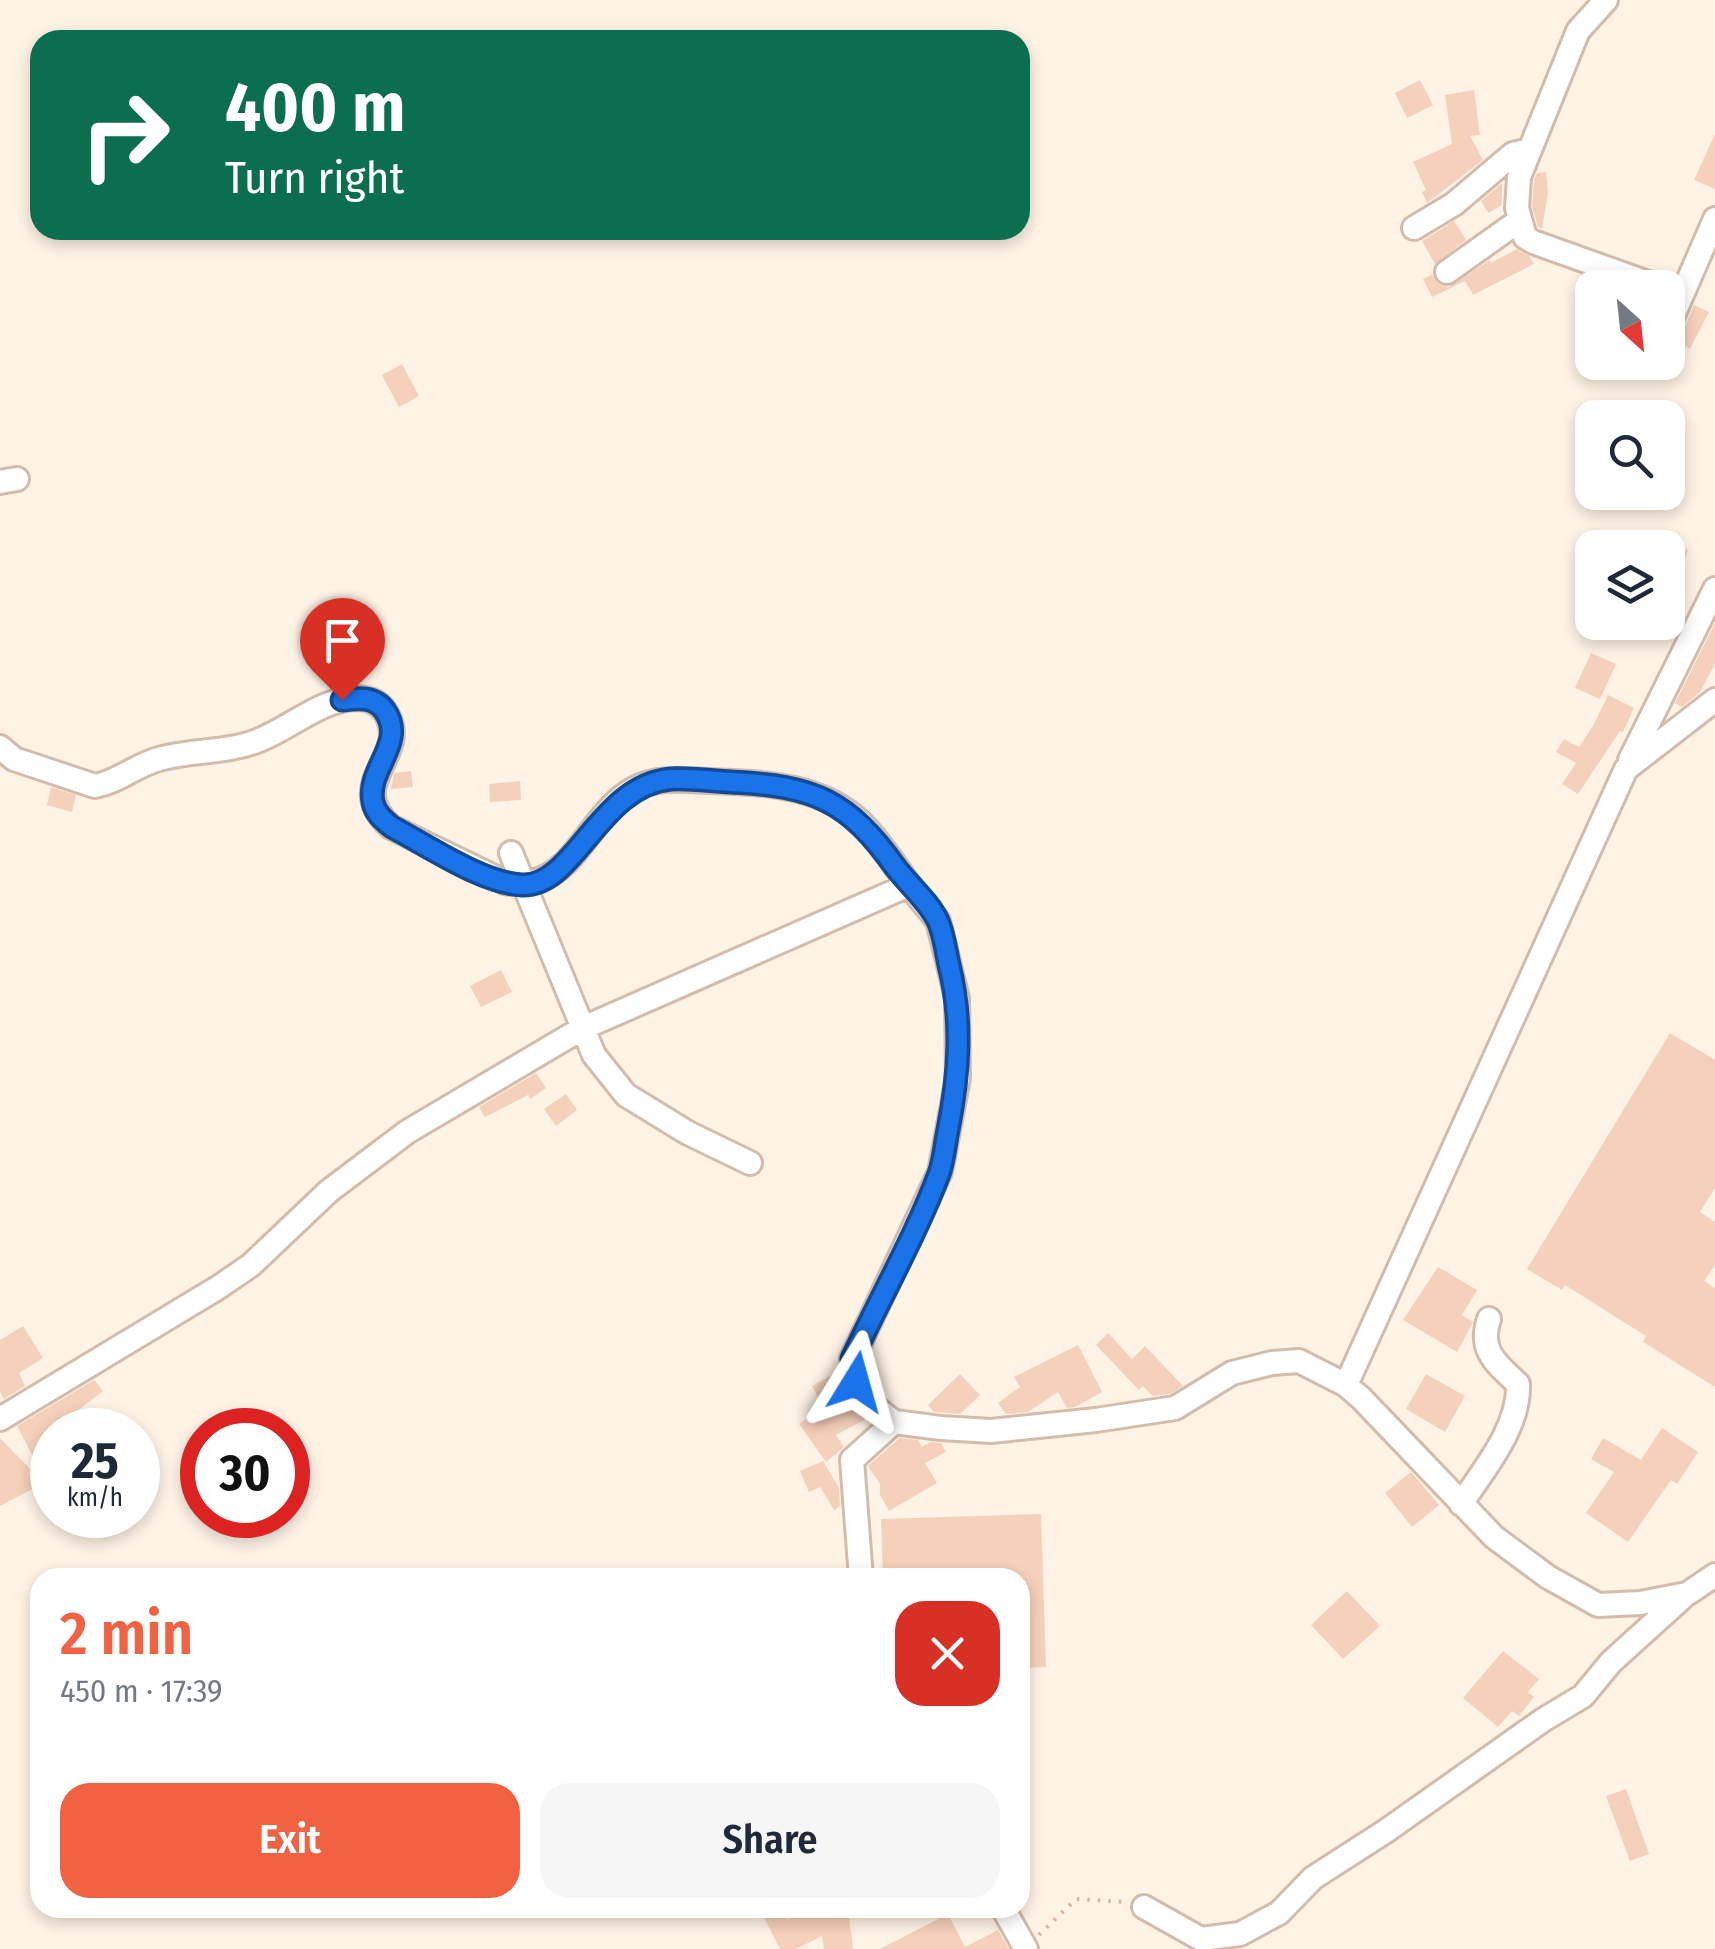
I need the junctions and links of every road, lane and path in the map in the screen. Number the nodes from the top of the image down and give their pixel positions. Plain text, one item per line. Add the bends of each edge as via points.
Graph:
1 (1606, 0) edge
2 (1530, 150) junction
3 (1520, 220) junction
4 (1715, 220) edge
5 (1414, 228) dead end
6 (1612, 270) edge
7 (1683, 270) edge
8 (1446, 272) dead end
9 (1715, 589) edge
10 (1715, 700) edge
11 (0, 747) edge
12 (1626, 769) junction
13 (511, 853) dead end
14 (522, 885) junction
15 (909, 885) junction
16 (583, 1028) junction
17 (750, 1162) dead end
18 (1489, 1319) dead end
19 (1346, 1385) junction
20 (0, 1419) edge
21 (894, 1422) junction
22 (1461, 1504) junction
23 (860, 1568) edge
24 (1715, 1575) edge
25 (1687, 1594) junction
26 (1144, 1907) joint
27 (1010, 1918) edge
28 (1028, 1946) edge

1 - 2 street via 1578,31
2 - 3 street via 1516,192
2 - 5 street via 1513,154
3 - 6 street via 1532,242
3 - 8 street
4 - 7 street
9 - 12 street
10 - 12 street
11 - 14 street via 14,759 95,786 163,758 258,741 342,700 371,700 382,706 392,732 372,792 380,816 484,874
12 - 19 street
13 - 14 street
14 - 15 street via 560,868 634,789 672,779 760,783 817,796 860,822
14 - 16 street
15 - 16 street
15 - 21 street via 938,921 957,998 958,1078 940,1172 852,1359 856,1382
16 - 17 street via 594,1055 626,1095
16 - 20 street via 407,1132 219,1287
18 - 22 street via 1488,1354 1518,1384 1519,1398
19 - 21 street via 1299,1361 1272,1363 1232,1373 1175,1408 991,1432
19 - 22 street
21 - 23 street via 852,1460
22 - 25 street via 1548,1578 1598,1605
24 - 25 street
25 - 26 street via 1583,1696 1313,1878 1279,1913 1240,1934 1201,1939
26 - 28 path via 1076,1900
27 - 28 street

